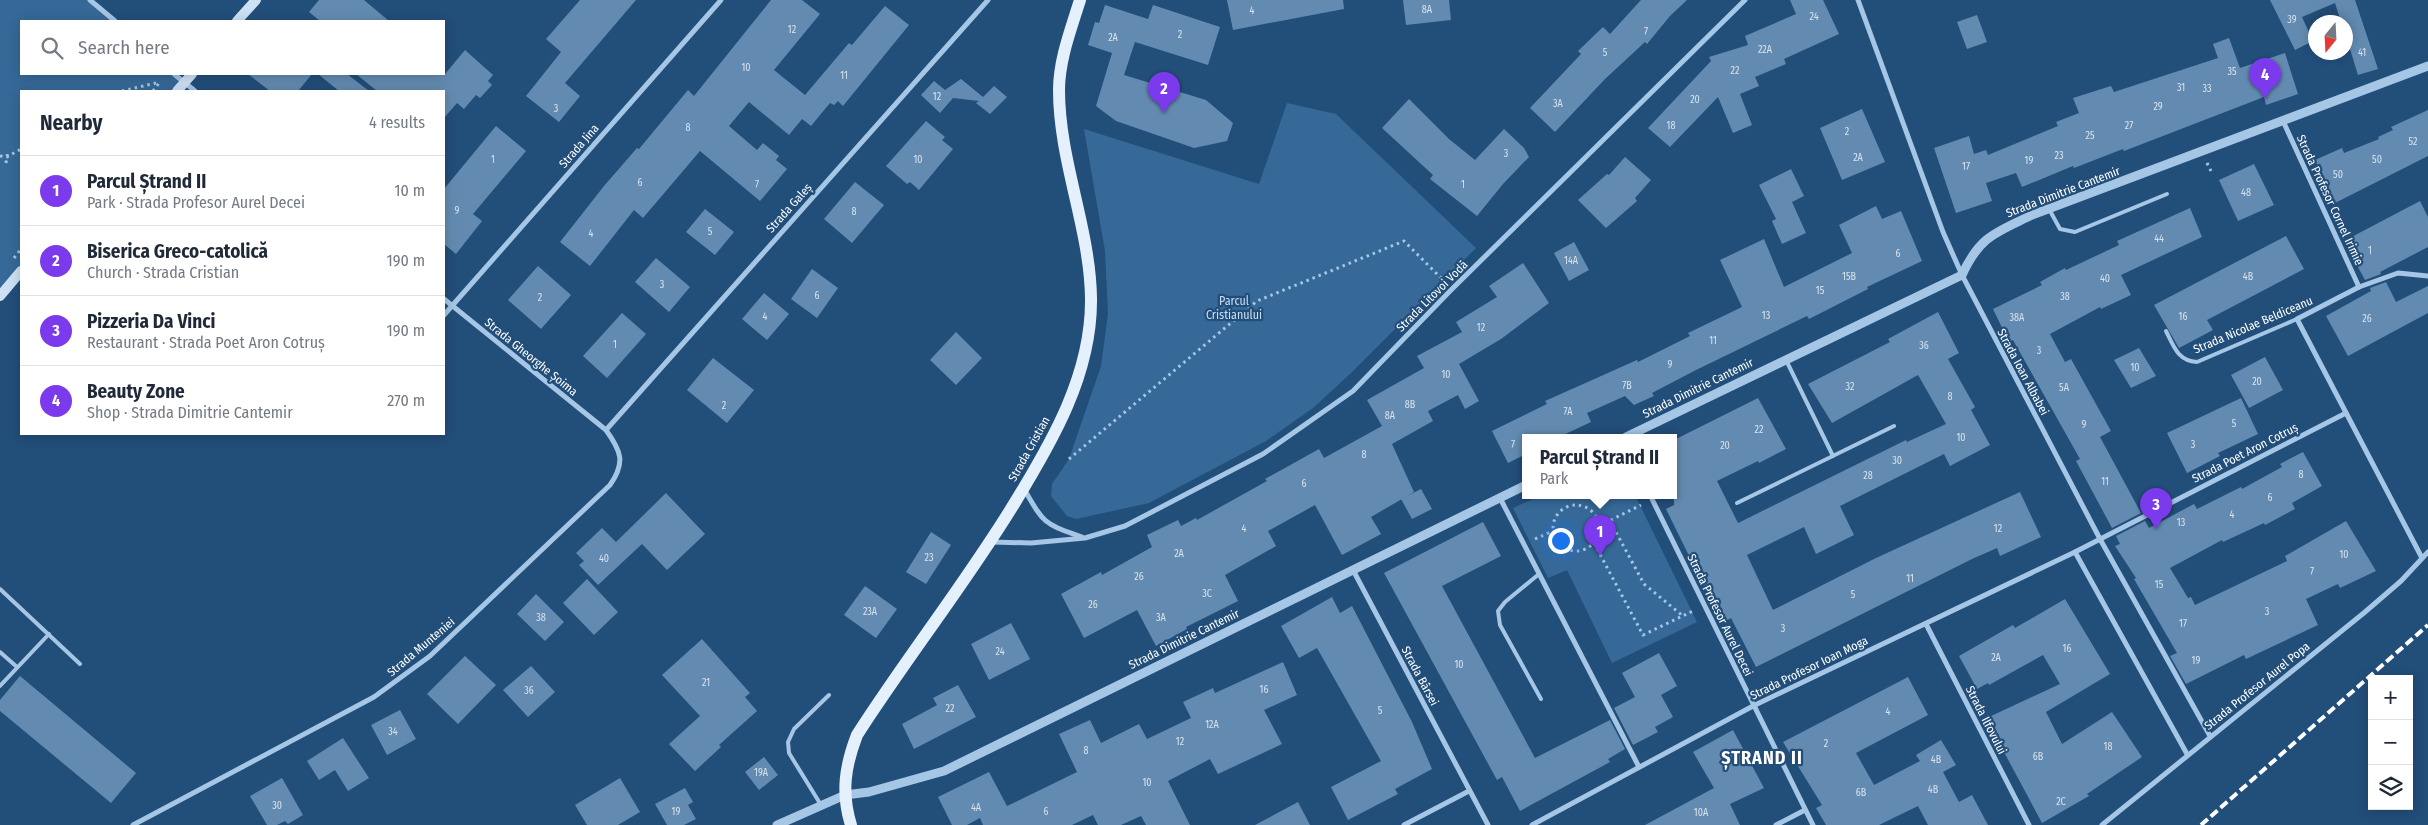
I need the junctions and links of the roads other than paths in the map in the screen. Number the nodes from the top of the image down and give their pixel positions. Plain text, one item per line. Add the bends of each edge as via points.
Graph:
1 (90, 0) edge
2 (256, 0) edge
3 (721, 0) edge
4 (988, 0) edge
5 (1080, 0) edge
6 (1745, 0) edge
7 (1858, 0) edge
8 (113, 20) edge
9 (238, 20) edge
10 (2428, 66) edge
11 (175, 75) edge
12 (191, 75) edge
13 (184, 82) junction
14 (178, 90) edge
15 (194, 90) edge
16 (2283, 121) junction
17 (2167, 194) dead end
18 (2049, 209) junction
19 (20, 272) edge
20 (1962, 276) junction
21 (2428, 276) edge
22 (2359, 287) junction
23 (0, 296) edge
24 (445, 300) edge
25 (452, 306) junction
26 (445, 314) edge
27 (2296, 319) junction
28 (2166, 331) dead end
29 (1786, 360) junction
30 (2346, 412) junction
31 (1894, 426) dead end
32 (606, 430) junction
33 (1632, 434) edge
34 (1833, 456) junction
35 (1522, 487) edge
36 (1024, 488) junction
37 (1500, 498) junction
38 (1652, 499) edge
39 (1737, 503) dead end
40 (1085, 538) junction
41 (2100, 539) junction
42 (991, 542) junction
43 (2075, 552) junction
44 (2428, 552) edge
45 (2422, 558) junction
46 (1354, 570) junction
47 (1539, 574) junction
48 (0, 589) edge
49 (1926, 624) junction
50 (49, 634) junction
51 (0, 652) edge
52 (80, 664) dead end
53 (17, 667) junction
54 (0, 686) edge
55 (829, 695) dead end
56 (1540, 699) dead end
57 (1753, 706) junction
58 (2210, 736) junction
59 (2187, 754) junction
60 (1639, 767) junction
61 (1469, 792) junction
62 (845, 795) junction
63 (822, 805) junction
64 (1805, 810) junction
65 (133, 825) edge
66 (777, 825) edge
67 (851, 825) edge
68 (1404, 825) edge
69 (1488, 825) edge
70 (1532, 825) edge
71 (1776, 825) edge
72 (1813, 825) edge
73 (2029, 825) edge
74 (2102, 825) edge

1 - 8 street
2 - 9 main road
3 - 25 street, Strada Jina
4 - 32 street, Strada Galeș
5 - 36 main road, Strada Cristian via 1062,63 1059,89 1066,150 1088,253 1091,300 1076,384 1060,424
6 - 40 street, Strada Litovoi Vodă via 1353,391 1263,454 1125,526
7 - 20 street, Strada Ioan Albabei
10 - 16 street, Strada Dimitrie Cantemir
11 - 13 street
12 - 13 main road
13 - 14 main road
13 - 15 street
16 - 18 street, Strada Dimitrie Cantemir
16 - 22 street, Strada Profesor Cornel Irimie
17 - 18 lane via 2075,232 2060,229
18 - 20 street, Strada Dimitrie Cantemir via 1987,237 1970,258
19 - 23 main road
20 - 29 street, Strada Dimitrie Cantemir
20 - 41 street, Strada Ioan Albabei
21 - 22 street, Strada Nicolae Beldiceanu via 2398,273
22 - 27 street, Strada Nicolae Beldiceanu
24 - 25 street, Strada Gheorghe Șoima
25 - 26 street, Strada Jina
25 - 32 street, Strada Gheorghe Șoima
27 - 28 lane, Strada Nicolae Beldiceanu via 2197,362 2179,356
27 - 30 street
29 - 33 street, Strada Dimitrie Cantemir
29 - 34 lane
30 - 41 street, Strada Poet Aron Cotruș
30 - 45 street
31 - 34 lane
32 - 65 street, Strada Munteniei via 618,448 620,459 619,472 610,485 430,656 374,697
34 - 39 lane
35 - 37 street, Strada Dimitrie Cantemir
36 - 40 street via 1041,519
36 - 42 main road, Strada Cristian
37 - 46 street, Strada Dimitrie Cantemir
37 - 47 street
38 - 57 street, Strada Profesor Aurel Decei
40 - 42 street, Strada Litovoi Vodă via 1031,543
41 - 43 street, Strada Profesor Ioan Moga
41 - 58 street, Strada Ioan Albabei
42 - 62 main road, Strada Cristian via 857,736 847,760
43 - 49 street, Strada Profesor Ioan Moga
43 - 59 street
44 - 45 street
45 - 58 street, Strada Profesor Aurel Popa via 2365,612
46 - 61 street, Strada Bârsei
46 - 62 street, Strada Dimitrie Cantemir via 944,771 869,792
47 - 56 lane via 1498,611 1500,625
47 - 60 street
48 - 50 lane
49 - 57 street, Strada Profesor Ioan Moga
49 - 73 street, Strada Ilfovului
50 - 52 lane
50 - 53 lane
51 - 53 lane
53 - 54 lane
55 - 63 lane via 794,730 788,742 789,753
57 - 60 street, Strada Profesor Ioan Moga
57 - 64 street, Strada Profesor Aurel Decei
58 - 59 street, Strada Profesor Aurel Popa
59 - 74 street, Strada Profesor Aurel Popa
60 - 70 street, Strada Profesor Ioan Moga
61 - 68 street
61 - 69 street, Strada Bârsei
62 - 63 street
62 - 67 main road, Strada Cristian
63 - 66 street
64 - 71 street
64 - 72 street, Strada Profesor Aurel Decei

